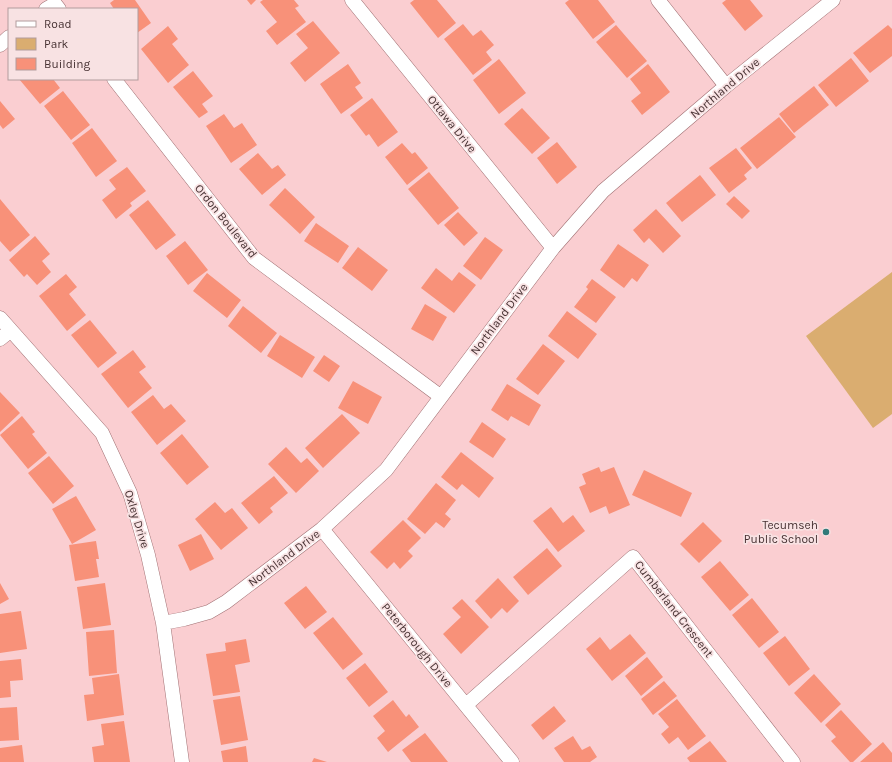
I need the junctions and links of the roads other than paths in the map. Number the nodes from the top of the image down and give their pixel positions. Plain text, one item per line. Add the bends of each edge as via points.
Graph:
1 (352, 0) edge
2 (658, 0) edge
3 (833, 0) edge
4 (48, 8) edge
5 (58, 8) edge
6 (8, 38) edge
7 (0, 45) edge
8 (115, 80) edge
9 (726, 86) junction
10 (553, 248) junction
11 (0, 318) edge
12 (5, 335) edge
13 (440, 396) junction
14 (322, 529) junction
15 (163, 623) junction
16 (466, 705) junction
17 (182, 762) edge
18 (512, 762) edge
19 (792, 762) edge

1 - 10 street, Ottawa Drive
2 - 9 street
3 - 9 street, Northland Drive
4 - 5 street via 55,4
6 - 7 street
8 - 13 street, Ordon Boulevard via 254,258
9 - 10 street, Northland Drive via 604,191
10 - 13 street, Northland Drive
11 - 12 street, Oxley Drive
12 - 15 street, Oxley Drive via 102,433 130,493 148,555
13 - 14 street, Northland Drive via 386,470
14 - 15 street, Northland Drive via 226,602 209,612
14 - 16 street, Peterborough Drive
15 - 17 street, Oxley Drive
16 - 18 street, Peterborough Drive
16 - 19 street, Cumberland Crescent via 634,557

